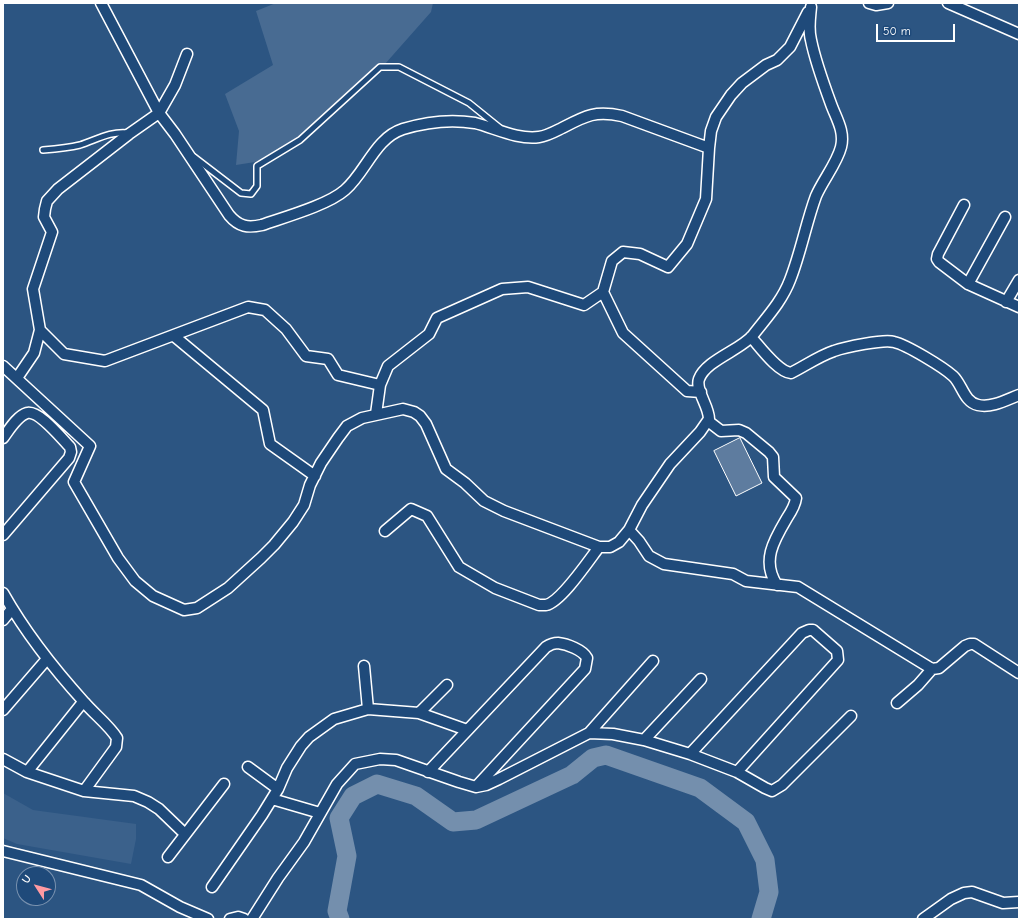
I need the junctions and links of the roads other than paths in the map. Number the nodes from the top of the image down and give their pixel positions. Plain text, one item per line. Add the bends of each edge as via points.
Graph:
1 (101, 3) edge
2 (869, 3) edge
3 (888, 3) edge
4 (948, 3) edge
5 (812, 5) edge
6 (1019, 34) edge
7 (187, 54) dead end
8 (159, 113) junction
9 (505, 132) junction
10 (129, 134) junction
11 (709, 148) junction
12 (43, 150) dead end
13 (186, 151) junction
14 (964, 205) dead end
15 (1005, 217) dead end
16 (1019, 280) edge
17 (968, 284) junction
18 (603, 292) junction
19 (1006, 302) junction
20 (1019, 308) edge
21 (40, 330) junction
22 (174, 336) junction
23 (751, 337) junction
24 (3, 366) edge
25 (17, 378) junction
26 (380, 386) junction
27 (701, 392) junction
28 (1019, 395) edge
29 (376, 414) junction
30 (708, 421) junction
31 (3, 438) edge
32 (315, 476) junction
33 (629, 530) junction
34 (385, 531) dead end
35 (3, 535) edge
36 (599, 547) junction
37 (777, 585) junction
38 (3, 593) edge
39 (12, 609) junction
40 (3, 620) edge
41 (47, 659) junction
42 (653, 661) dead end
43 (364, 666) dead end
44 (932, 669) junction
45 (1019, 673) edge
46 (701, 679) dead end
47 (447, 685) dead end
48 (83, 702) junction
49 (897, 703) dead end
50 (368, 709) junction
51 (3, 710) edge
52 (419, 713) junction
53 (851, 716) dead end
54 (467, 730) junction
55 (589, 733) junction
56 (644, 740) junction
57 (690, 754) junction
58 (3, 759) edge
59 (248, 768) dead end
60 (27, 772) junction
61 (428, 772) junction
62 (738, 772) junction
63 (224, 784) dead end
64 (476, 787) junction
65 (278, 789) junction
66 (84, 791) junction
67 (272, 799) junction
68 (320, 813) junction
69 (185, 834) junction
70 (3, 851) edge
71 (168, 857) dead end
72 (212, 887) dead end
73 (1019, 902) edge
74 (208, 919) edge
75 (230, 919) edge
76 (244, 919) edge
77 (252, 919) edge
78 (923, 919) edge

1 - 8 street
2 - 3 street
4 - 6 street
5 - 11 street via 795,39 784,54 742,83 723,105 716,117
5 - 23 street via 809,27 811,40 842,133 842,141 817,195 790,279 777,305
7 - 8 street via 175,85
8 - 10 street
8 - 13 street
9 - 11 street via 539,137 551,134 592,114 613,114
9 - 13 street via 474,123 447,121 402,129 387,138 345,190 321,203 251,227 237,223 233,219
9 - 13 lane via 469,103 399,67 380,67 300,140 257,166 258,186 251,194 241,193
10 - 12 lane via 110,134 79,145
10 - 21 street via 58,189 47,201 44,217 52,232 33,289
11 - 18 street via 706,199 687,244 668,268 640,254 623,252 612,261
14 - 17 street via 937,259
15 - 17 street
16 - 19 street
17 - 19 street
18 - 26 street via 584,305 528,287 502,289 437,318 429,334 388,366
18 - 27 street via 623,333 687,391
19 - 20 street
21 - 22 street via 64,354 105,361
21 - 25 street via 34,354
22 - 26 street via 248,307 265,310 286,329 306,356 328,359 338,375
22 - 32 street via 264,410 270,444
23 - 27 street via 707,368 699,379
23 - 28 street via 787,373 833,351 886,341 894,342 930,361 952,376 970,402 977,405 988,406
24 - 25 street
25 - 32 street via 90,446 74,482 118,558 135,581 153,596 184,610 197,608 223,591 261,558 293,522 304,505
26 - 29 street
27 - 30 street via 709,412
29 - 32 street via 347,426
29 - 36 street via 403,409 414,412 426,424 446,469 484,501
30 - 33 street via 670,464 642,505
30 - 37 street via 721,431 739,430 746,433 769,452 774,477 796,498 774,540 769,556 770,571
31 - 35 street via 21,416 32,413 39,416 70,447 71,452 69,458
33 - 36 street via 619,542 610,547
33 - 37 street via 648,556 664,564 733,574 746,581
34 - 36 street via 411,509 427,516 459,567 495,588 539,605 546,605 559,597
37 - 44 street via 798,587
38 - 39 street
39 - 40 street
39 - 41 street
41 - 48 street
41 - 51 street
42 - 55 street
43 - 50 street
44 - 45 street via 939,668 965,646 974,644
44 - 49 street
46 - 56 street
47 - 52 street
48 - 60 street
48 - 66 street via 118,741
50 - 52 street
50 - 65 street via 334,719 309,737 287,768
52 - 54 street
53 - 62 street via 772,791
54 - 61 street
54 - 64 street via 550,645 559,643 572,647 586,656 585,669
55 - 56 street via 613,734
55 - 64 street via 499,779
56 - 57 street
57 - 62 street
57 - 62 street via 802,633 813,630 837,651 836,664
58 - 60 street
59 - 65 street
60 - 66 street
61 - 64 street
61 - 68 street via 396,760 380,759 355,764 337,784
63 - 69 street
65 - 67 street
66 - 69 street via 134,796 159,809
67 - 68 street
67 - 72 street
68 - 77 street via 304,842
69 - 71 street
70 - 74 street via 141,885
73 - 78 street via 1003,903 972,892 964,893
75 - 76 street

